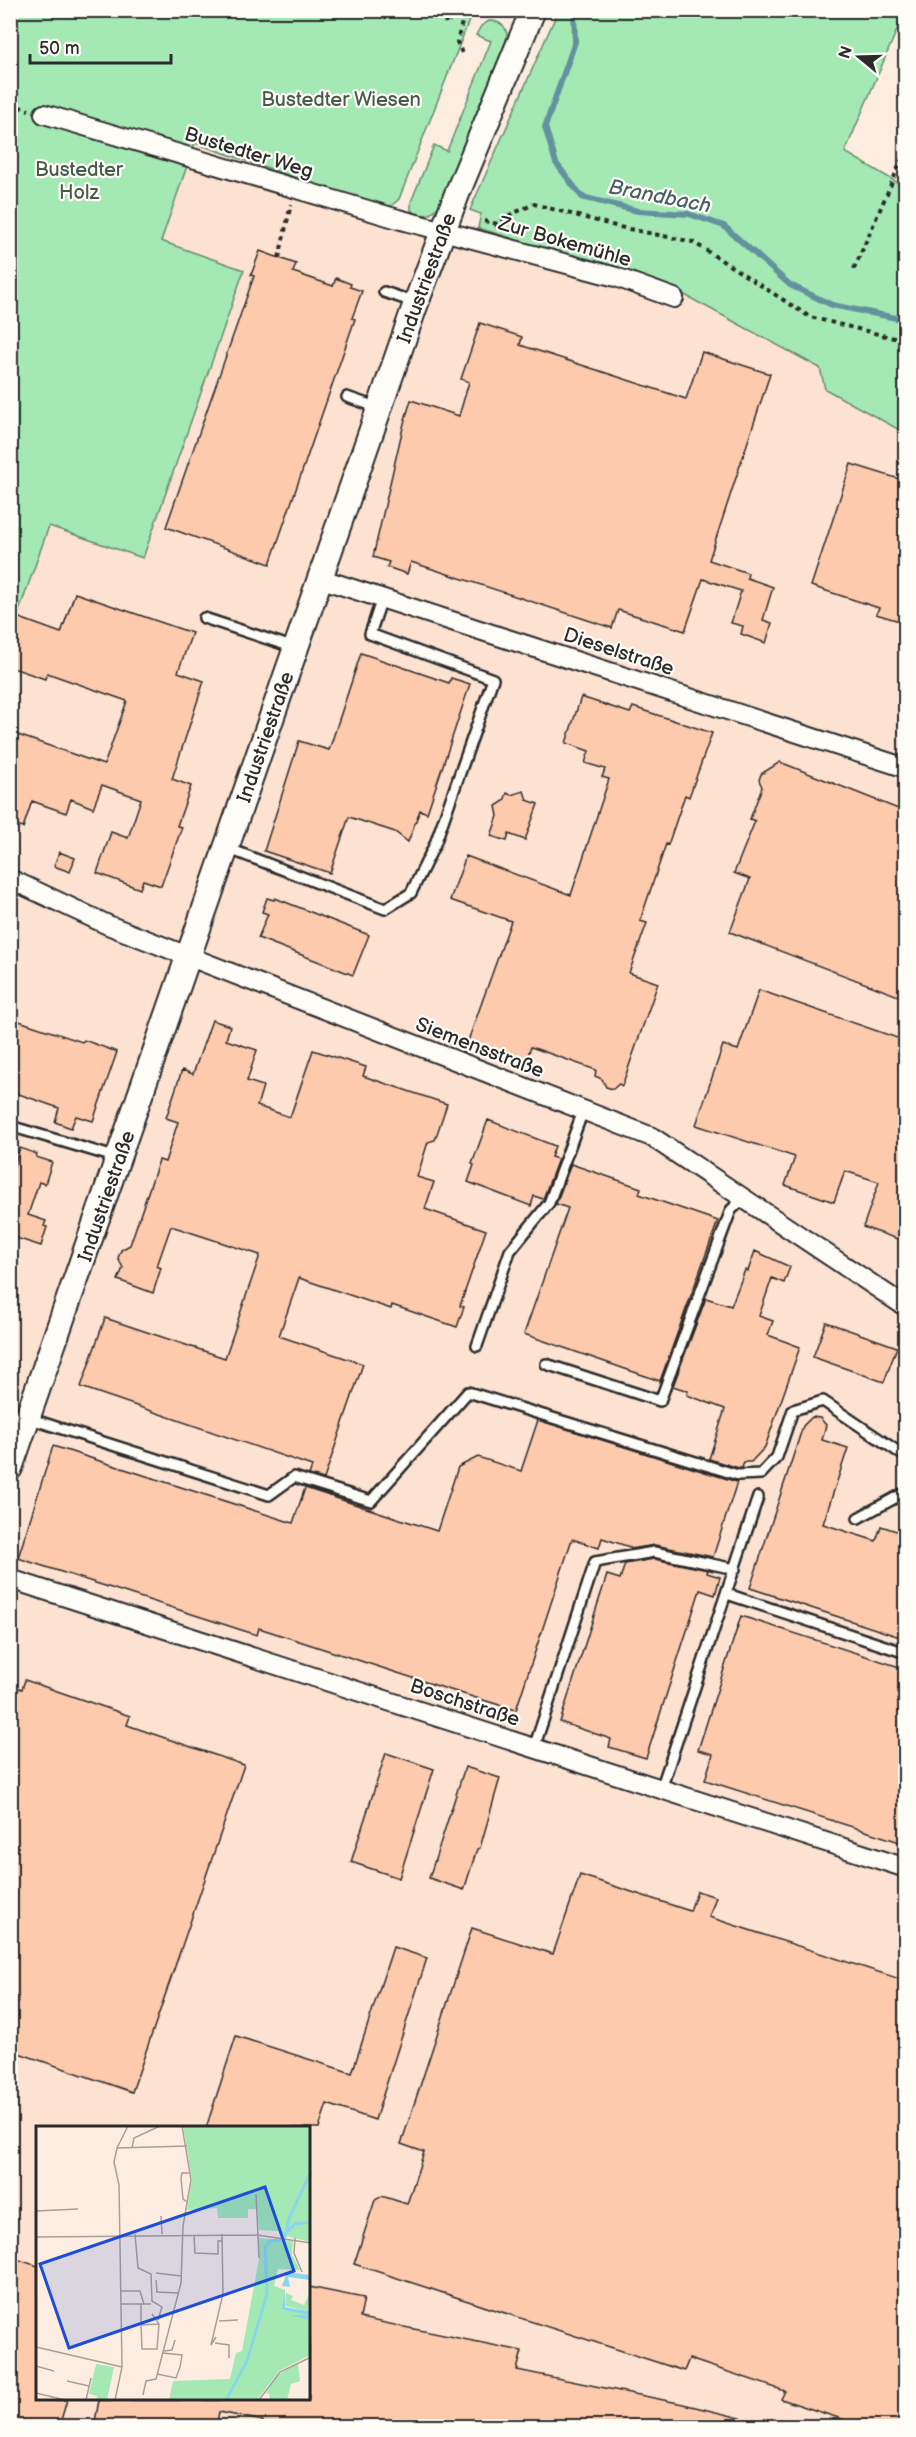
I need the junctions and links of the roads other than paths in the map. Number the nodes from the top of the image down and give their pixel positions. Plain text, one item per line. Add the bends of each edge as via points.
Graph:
1 (533, 10) edge
2 (44, 114) dead end
3 (442, 231) junction
4 (384, 292) dead end
5 (674, 298) dead end
6 (417, 303) junction
7 (347, 397) dead end
8 (379, 408) junction
9 (319, 578) junction
10 (382, 598) junction
11 (204, 618) dead end
12 (296, 648) junction
13 (906, 768) edge
14 (227, 848) junction
15 (10, 879) edge
16 (189, 957) junction
17 (583, 1111) junction
18 (10, 1126) edge
19 (119, 1158) junction
20 (744, 1199) junction
21 (906, 1307) edge
22 (477, 1346) dead end
23 (546, 1364) dead end
24 (28, 1418) junction
25 (906, 1457) edge
26 (10, 1468) edge
27 (906, 1492) edge
28 (758, 1497) dead end
29 (858, 1518) dead end
30 (735, 1569) junction
31 (10, 1579) edge
32 (727, 1594) junction
33 (906, 1653) edge
34 (534, 1748) junction
35 (661, 1789) junction
36 (906, 1868) edge

1 - 3 street, Industriestraße
2 - 3 street, Bustedter Weg
3 - 5 street, Zur Bokemühle via 604,274
3 - 6 street, Industriestraße
4 - 6 lane
6 - 8 street, Industriestraße
7 - 8 lane
8 - 9 street, Industriestraße
9 - 10 street, Dieselstraße
9 - 12 street, Industriestraße
10 - 13 street, Dieselstraße
10 - 14 lane via 370,634 493,679 435,844 411,893 385,909
11 - 12 lane
12 - 14 street, Industriestraße
14 - 16 street, Industriestraße
15 - 16 street, Siemensstraße via 108,925
16 - 17 street, Siemensstraße
16 - 19 street, Industriestraße
17 - 20 street, Siemensstraße via 652,1137
17 - 22 lane via 549,1203 510,1251
18 - 19 lane
19 - 24 street, Industriestraße
20 - 21 street, Siemensstraße
20 - 23 lane via 731,1210 660,1401
24 - 25 lane via 269,1495 294,1477 371,1501 468,1392 738,1475 762,1474 777,1457 793,1410 823,1401
24 - 26 street, Industriestraße
27 - 29 lane
28 - 30 lane
30 - 32 lane
30 - 34 lane via 654,1552 595,1562
31 - 34 street, Boschstraße
32 - 33 lane
32 - 35 lane
34 - 35 street, Boschstraße
35 - 36 street, Boschstraße

